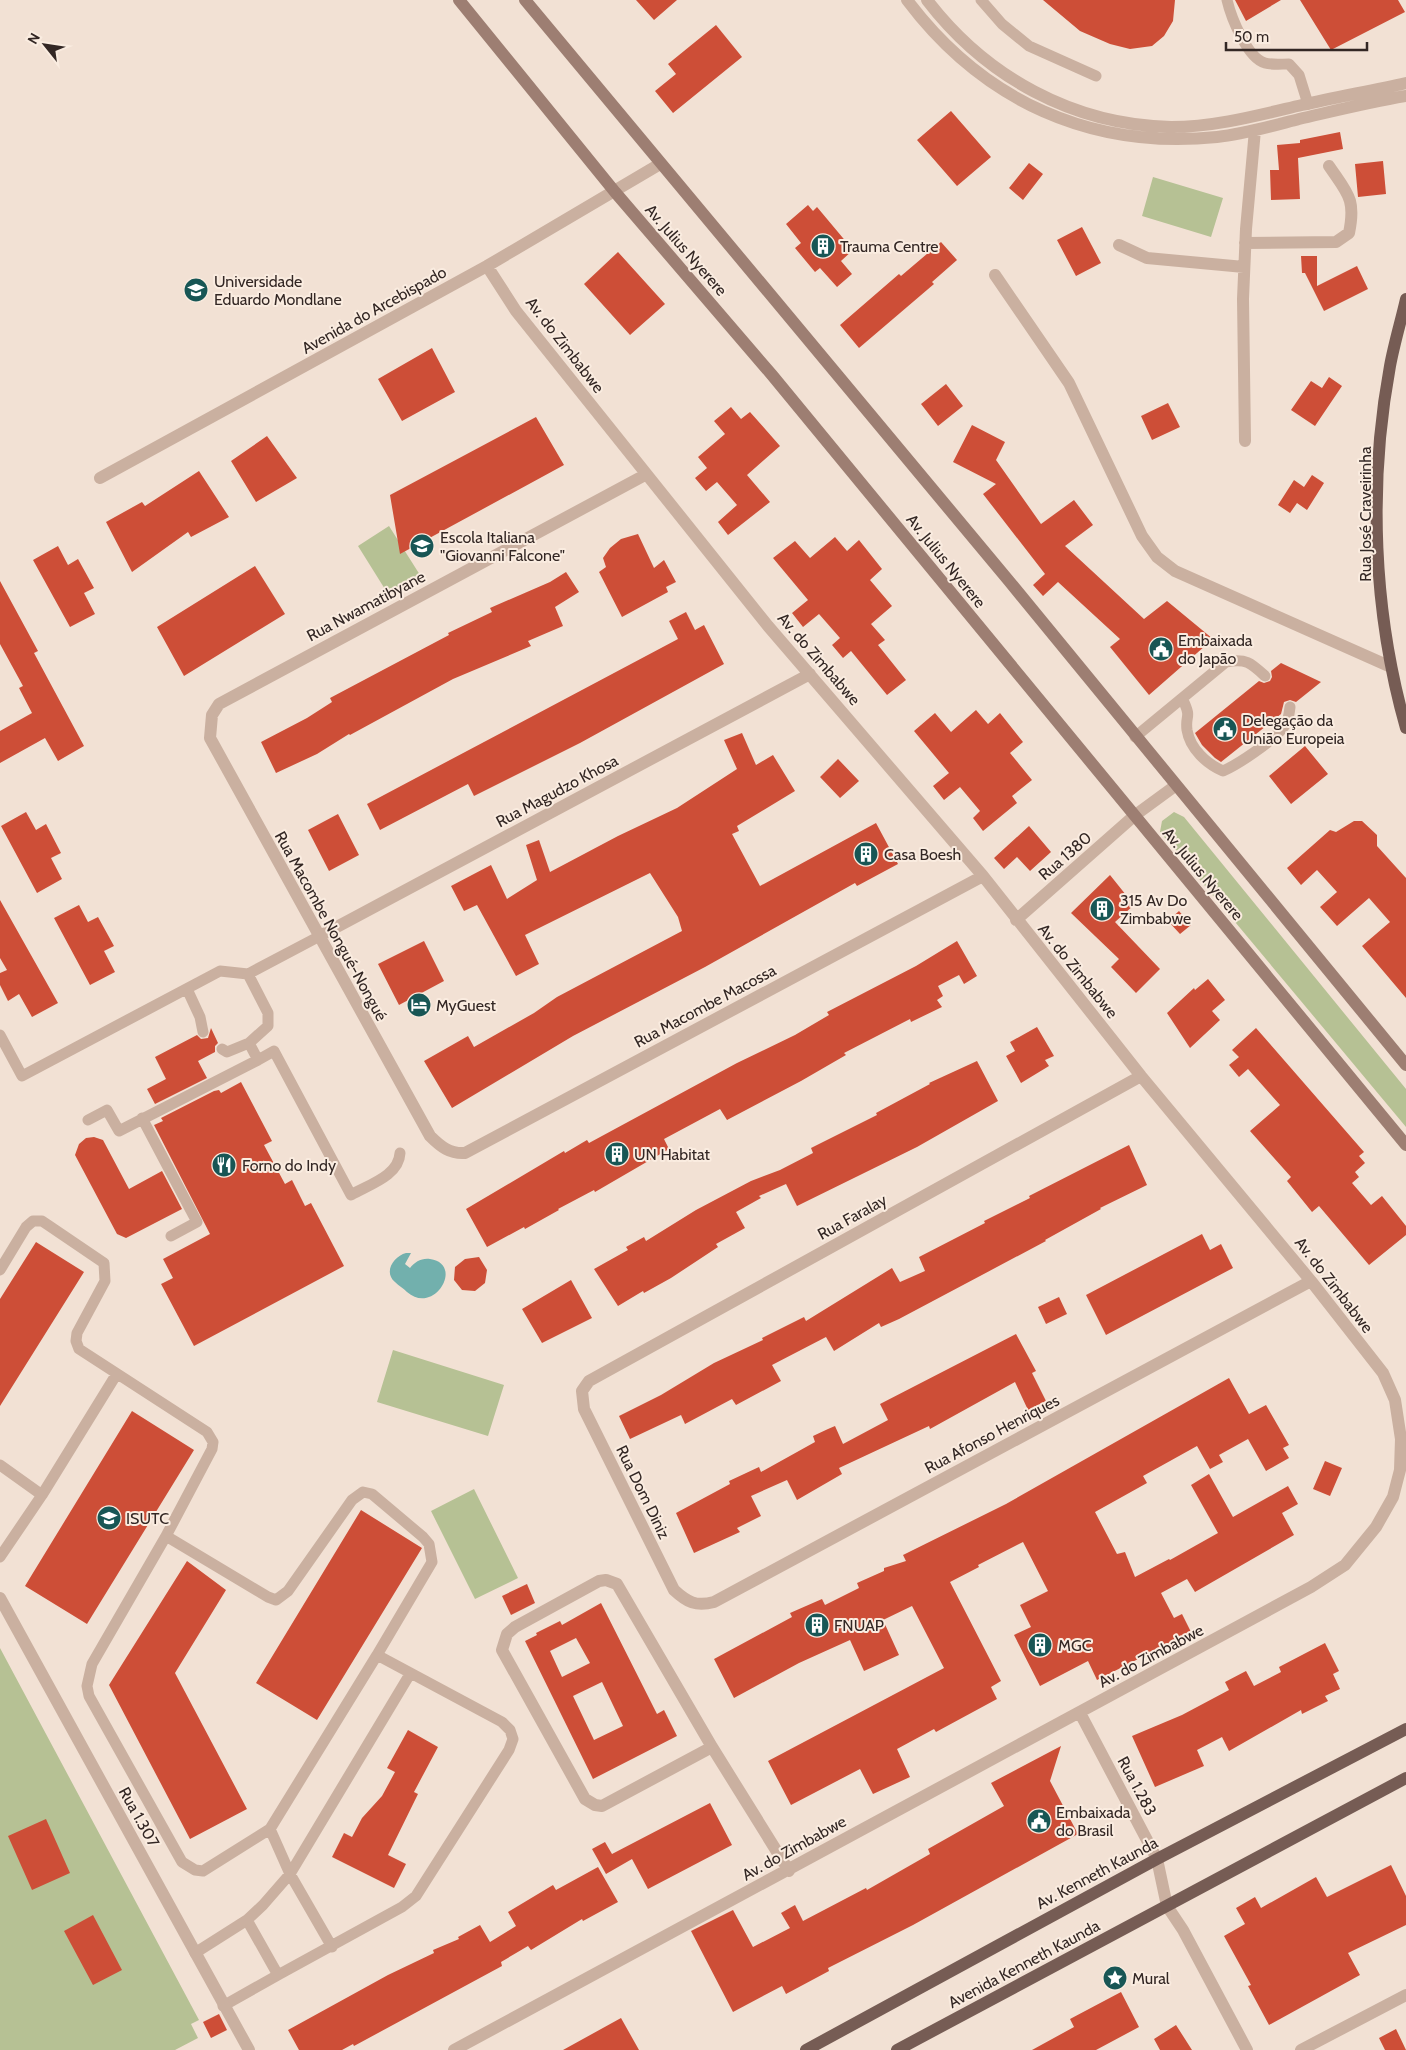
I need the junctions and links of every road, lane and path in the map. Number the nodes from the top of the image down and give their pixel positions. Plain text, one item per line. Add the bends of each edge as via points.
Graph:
1 (459, 0) edge
2 (524, 0) edge
3 (907, 0) edge
4 (927, 0) edge
5 (981, 0) edge
6 (1227, 0) edge
7 (1096, 76) dead end
8 (1406, 83) edge
9 (1406, 96) edge
10 (1308, 104) junction
11 (1255, 130) junction
12 (660, 164) junction
13 (1329, 166) dead end
14 (615, 192) junction
15 (1245, 242) junction
16 (1119, 245) dead end
17 (487, 266) junction
18 (1244, 267) junction
19 (995, 275) dead end
20 (1406, 299) edge
21 (1245, 441) dead end
22 (645, 475) junction
23 (100, 478) dead end
24 (1391, 667) junction
25 (810, 674) junction
26 (1265, 676) dead end
27 (1182, 700) junction
28 (1290, 707) dead end
29 (212, 714) joint
30 (1406, 728) edge
31 (1135, 737) junction
32 (1176, 786) junction
33 (1134, 816) junction
34 (982, 876) junction
35 (1016, 920) junction
36 (318, 937) junction
37 (248, 974) junction
38 (187, 989) junction
39 (203, 1032) dead end
40 (0, 1035) edge
41 (249, 1043) junction
42 (222, 1049) dead end
43 (258, 1060) junction
44 (1406, 1065) edge
45 (1141, 1076) junction
46 (142, 1118) junction
47 (88, 1120) dead end
48 (1406, 1145) edge
49 (440, 1147) joint
50 (400, 1154) dead end
51 (171, 1236) dead end
52 (0, 1270) edge
53 (1311, 1281) junction
54 (116, 1375) junction
55 (582, 1391) joint
56 (0, 1466) edge
57 (42, 1495) junction
58 (166, 1536) junction
59 (0, 1557) edge
60 (0, 1598) edge
61 (686, 1601) joint
62 (377, 1655) junction
63 (410, 1674) junction
64 (1080, 1712) junction
65 (1406, 1729) edge
66 (712, 1747) junction
67 (1406, 1778) edge
68 (270, 1829) junction
69 (1157, 1859) junction
70 (789, 1870) junction
71 (290, 1874) junction
72 (1166, 1906) junction
73 (247, 1920) junction
74 (332, 1946) junction
75 (195, 1953) junction
76 (278, 1976) junction
77 (1406, 1995) edge
78 (223, 2006) junction
79 (249, 2050) edge
80 (454, 2050) edge
81 (806, 2050) edge
82 (897, 2050) edge
83 (1247, 2050) edge
84 (1301, 2050) edge

1 - 14 main road, Av. Julius Nyerere
2 - 12 main road
3 - 11 street via 924,23 979,74 1018,99 1057,118 1127,137 1169,140 1218,137
4 - 10 street via 989,64 1026,89 1071,108 1131,124 1172,127 1216,123
5 - 7 lane via 1002,24 1029,46
6 - 10 lane via 1235,24 1252,54 1264,63 1289,64 1299,75
8 - 10 street
9 - 11 street
11 - 15 street
12 - 14 street, Avenida do Arcebispado
12 - 31 main road
13 - 15 street via 1349,195 1354,211 1349,233 1329,243
14 - 17 street, Avenida do Arcebispado
14 - 33 main road, Av. Julius Nyerere via 772,374
15 - 18 street
16 - 18 street via 1147,258
17 - 22 street, Av. do Zimbabwe via 516,311
17 - 23 street, Avenida do Arcebispado
18 - 21 street
19 - 24 street via 1069,383 1142,536 1157,557 1176,571
20 - 24 main road, Rua José Craveirinha via 1390,366 1378,456 1378,550 1383,623
22 - 25 street, Av. do Zimbabwe
22 - 29 street, Rua Nwamatibyane via 219,704
24 - 30 main road, Rua José Craveirinha
25 - 34 street, Av. do Zimbabwe
25 - 36 street, Rua Magudzo Khosa
26 - 27 lane via 1252,664 1239,659 1226,662
27 - 28 lane via 1190,714 1186,727 1189,741 1209,765 1223,771 1283,729
27 - 31 lane
29 - 36 street, Rua Macombe Nongué-Nongué via 210,738
31 - 32 main road
32 - 33 street, Rua 1380
32 - 44 main road
33 - 35 street, Rua 1380
33 - 48 main road, Av. Julius Nyerere
34 - 35 street, Av. do Zimbabwe
34 - 49 street, Rua Macombe Macossa via 465,1153
35 - 45 street, Av. do Zimbabwe
36 - 37 lane
36 - 49 street, Rua Macombe Nongué-Nongué via 430,1136
37 - 38 lane via 220,971
37 - 41 lane via 268,1013 268,1026
38 - 39 lane
38 - 40 lane via 22,1076
41 - 42 lane via 227,1052
41 - 43 lane
43 - 46 lane
43 - 50 lane via 274,1052 351,1195 388,1174 400,1161
45 - 53 street, Av. do Zimbabwe
45 - 55 street, Rua Faralay via 590,1381
46 - 47 lane via 119,1131 107,1110
46 - 51 lane via 197,1222
52 - 54 lane via 33,1221 42,1221 104,1262 105,1281 76,1333 76,1342 79,1349
53 - 61 street, Rua Afonso Henriques via 714,1602 700,1606
53 - 64 street, Av. do Zimbabwe via 1383,1373 1395,1400 1401,1439 1400,1470 1392,1497 1376,1527 1345,1565 1311,1588
54 - 57 lane
54 - 58 lane via 207,1432 213,1442
55 - 61 street, Rua Dom Diniz via 584,1409 674,1590
56 - 57 lane
57 - 59 lane
58 - 62 lane via 276,1600 288,1591 352,1500 363,1492 372,1494 429,1544 432,1562
58 - 68 lane via 92,1664 87,1686 89,1696 182,1862 203,1871
60 - 75 street, Rua 1.307
62 - 63 lane
62 - 68 lane
63 - 71 lane
63 - 74 lane via 502,1722 513,1738 509,1750 416,1896
64 - 69 street, Rua 1.283
64 - 70 street, Av. do Zimbabwe
65 - 69 main road, Av. Kenneth Kaunda
66 - 66 street via 663,1660 617,1584 612,1581 600,1581 507,1634 502,1650 590,1803 602,1806
66 - 70 street
67 - 72 main road
68 - 71 lane
69 - 72 street, Rua 1.283
69 - 81 main road, Av. Kenneth Kaunda
70 - 80 street, Av. do Zimbabwe
71 - 73 lane
71 - 74 lane
72 - 82 main road, Avenida Kenneth Kaunda
72 - 83 street via 1183,1930
73 - 75 lane
73 - 76 lane
74 - 76 lane
75 - 78 street, Rua 1.307
76 - 78 lane
77 - 84 street
78 - 79 street, Rua 1.307

